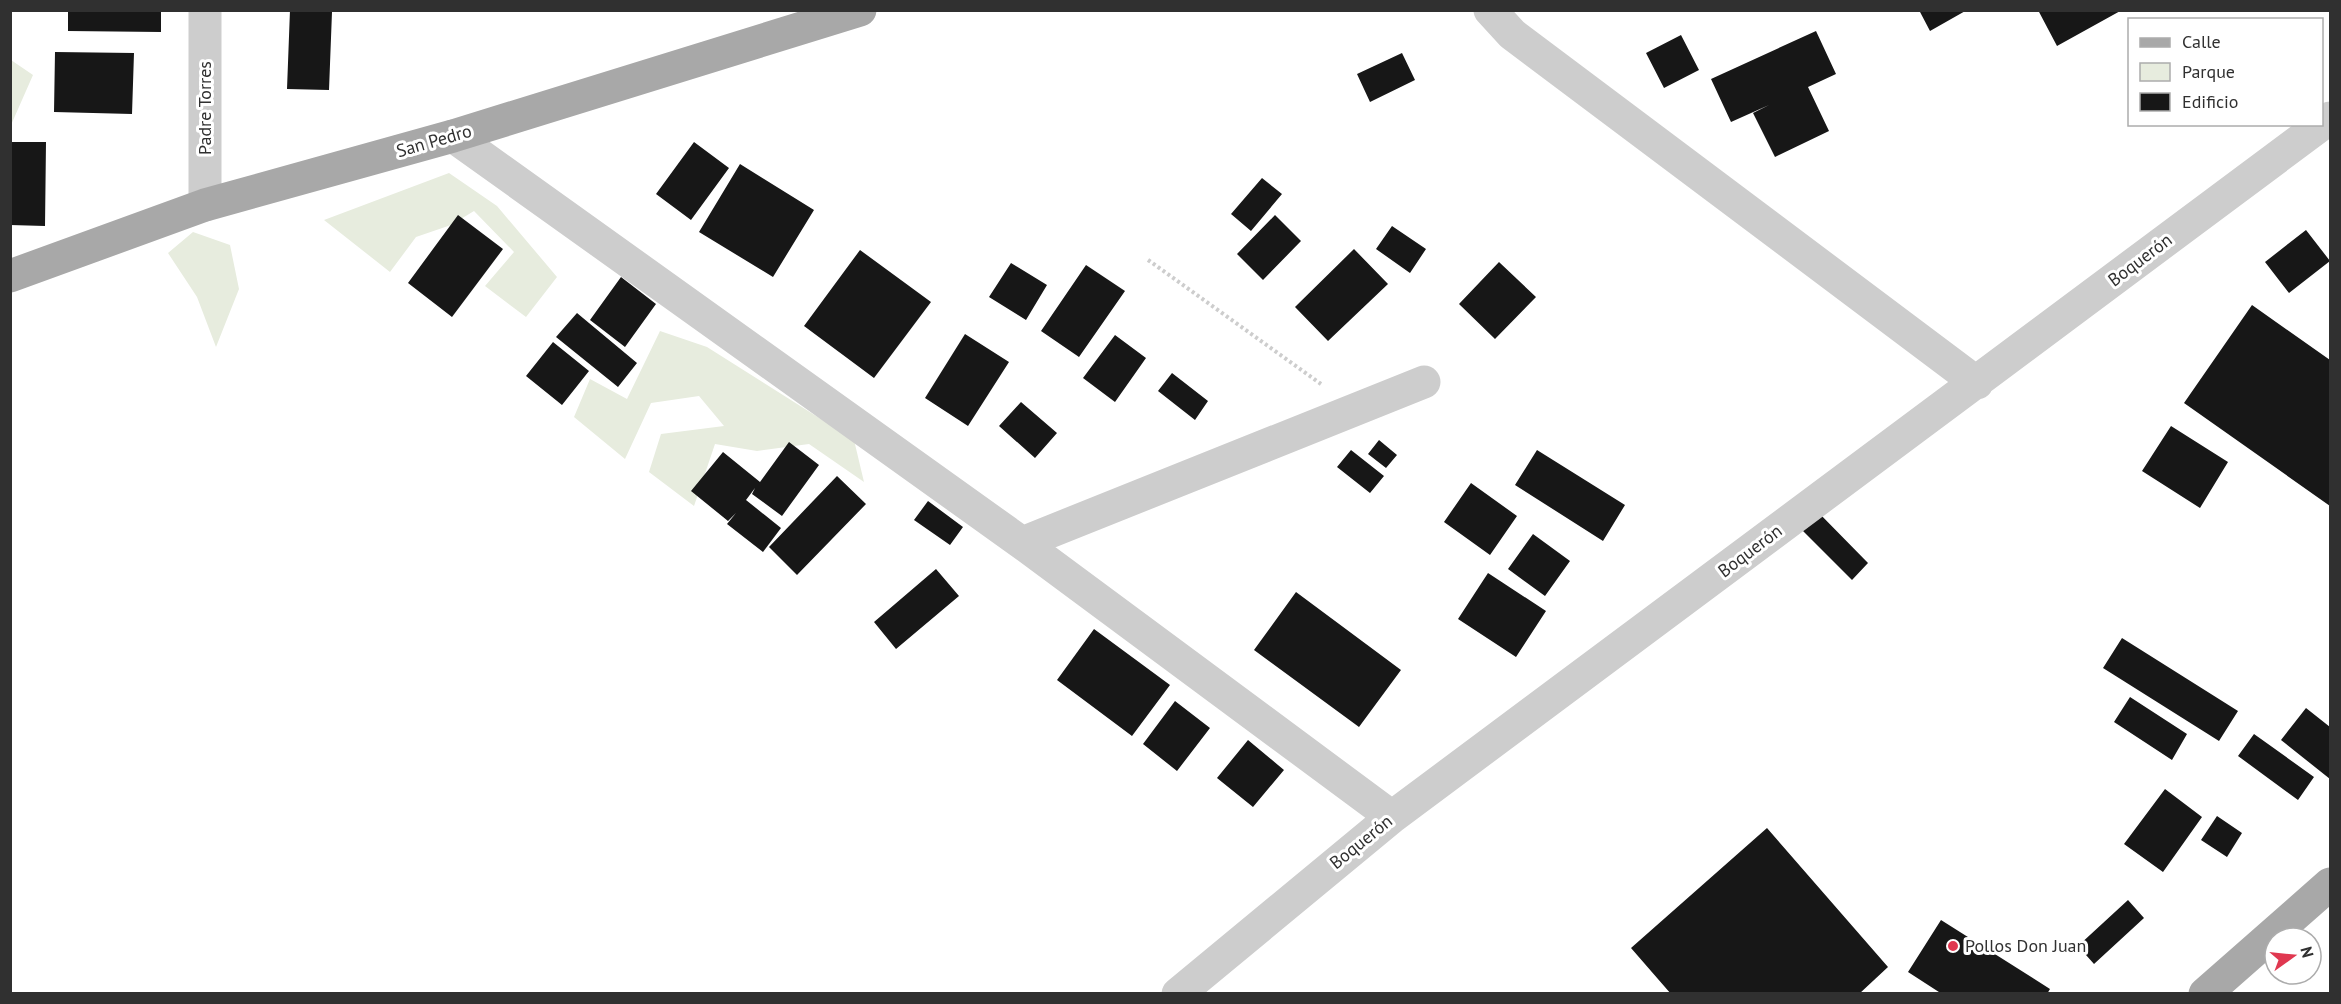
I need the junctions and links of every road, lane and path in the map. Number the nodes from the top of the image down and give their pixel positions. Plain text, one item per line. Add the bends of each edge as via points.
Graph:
1 (205, 10) edge
2 (860, 10) edge
3 (1490, 10) edge
4 (2320, 126) edge
5 (453, 136) junction
6 (205, 205) junction
7 (1149, 260) dead end
8 (10, 276) edge
9 (1424, 382) dead end
10 (1977, 383) junction
11 (1356, 409) junction
12 (1022, 543) junction
13 (1392, 817) junction
14 (2331, 884) edge
15 (1178, 993) edge
16 (2205, 993) edge

1 - 6 street, Padre Torres
2 - 5 main road, San Pedro
3 - 10 street via 1512,34
4 - 10 street, Boquerón
5 - 6 main road, San Pedro
5 - 12 street
6 - 8 main road, San Pedro
7 - 11 path
9 - 11 street
10 - 13 street, Boquerón
11 - 12 street
12 - 13 street
13 - 15 street, Boquerón
14 - 16 main road

